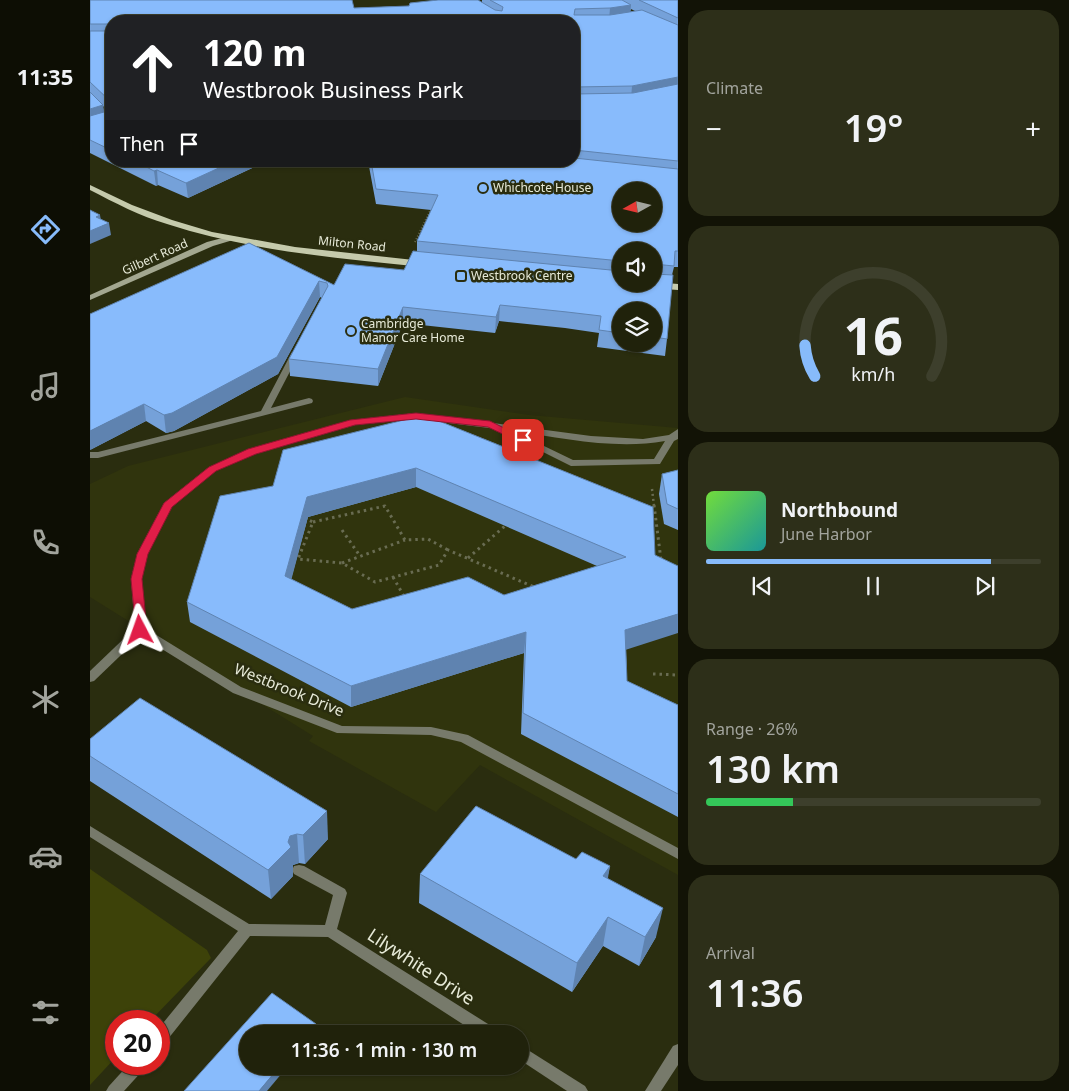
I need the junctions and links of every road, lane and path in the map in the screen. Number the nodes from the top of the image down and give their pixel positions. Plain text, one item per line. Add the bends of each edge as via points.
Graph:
1 (90, 187) edge
2 (435, 200) edge
3 (230, 238) junction
4 (413, 245) dead end
5 (435, 265) edge
6 (662, 286) edge
7 (678, 287) edge
8 (90, 298) edge
9 (300, 344) edge
10 (309, 401) dead end
11 (264, 413) junction
12 (490, 424) junction
13 (676, 436) edge
14 (90, 455) edge
15 (652, 489) dead end
16 (296, 513) edge
17 (313, 522) junction
18 (505, 526) edge
19 (342, 530) dead end
20 (405, 540) junction
21 (448, 550) junction
22 (360, 556) junction
23 (468, 558) junction
24 (342, 563) junction
25 (652, 564) edge
26 (393, 577) junction
27 (536, 588) edge
28 (410, 606) edge
29 (140, 630) junction
30 (653, 674) dead end
31 (678, 675) edge
32 (90, 678) edge
33 (90, 831) edge
34 (678, 854) edge
35 (299, 870) dead end
36 (247, 930) junction
37 (330, 931) junction
38 (477, 1025) edge
39 (170, 1026) edge
40 (678, 1052) edge
41 (529, 1058) edge
42 (129, 1075) edge
43 (114, 1091) edge
44 (580, 1091) edge
45 (654, 1091) edge

1 - 3 main road, Milton Road via 134,209
2 - 4 path
3 - 5 main road, Milton Road via 274,248
3 - 8 street, Gilbert Road
6 - 7 main road
9 - 11 street
10 - 11 street
11 - 14 street
12 - 13 street via 643,442
12 - 13 street via 571,463 657,462
12 - 29 street via 416,416 354,422 252,452 212,469 167,505 142,554 136,579
15 - 25 path via 662,562
16 - 17 path
17 - 20 path via 385,506
17 - 24 path via 298,559
18 - 23 path
19 - 22 path
20 - 21 path via 428,539
20 - 22 path
21 - 23 path
21 - 26 path via 439,564
22 - 24 path
23 - 27 path
24 - 26 path via 375,582
26 - 28 path
29 - 32 street
29 - 34 street, Westbrook Drive via 237,690 340,730 431,731 464,738
30 - 31 path
33 - 36 street
35 - 37 street via 340,892
36 - 37 street
36 - 39 street
37 - 38 street, Lilywhite Drive
40 - 45 street
41 - 44 street
42 - 43 street

